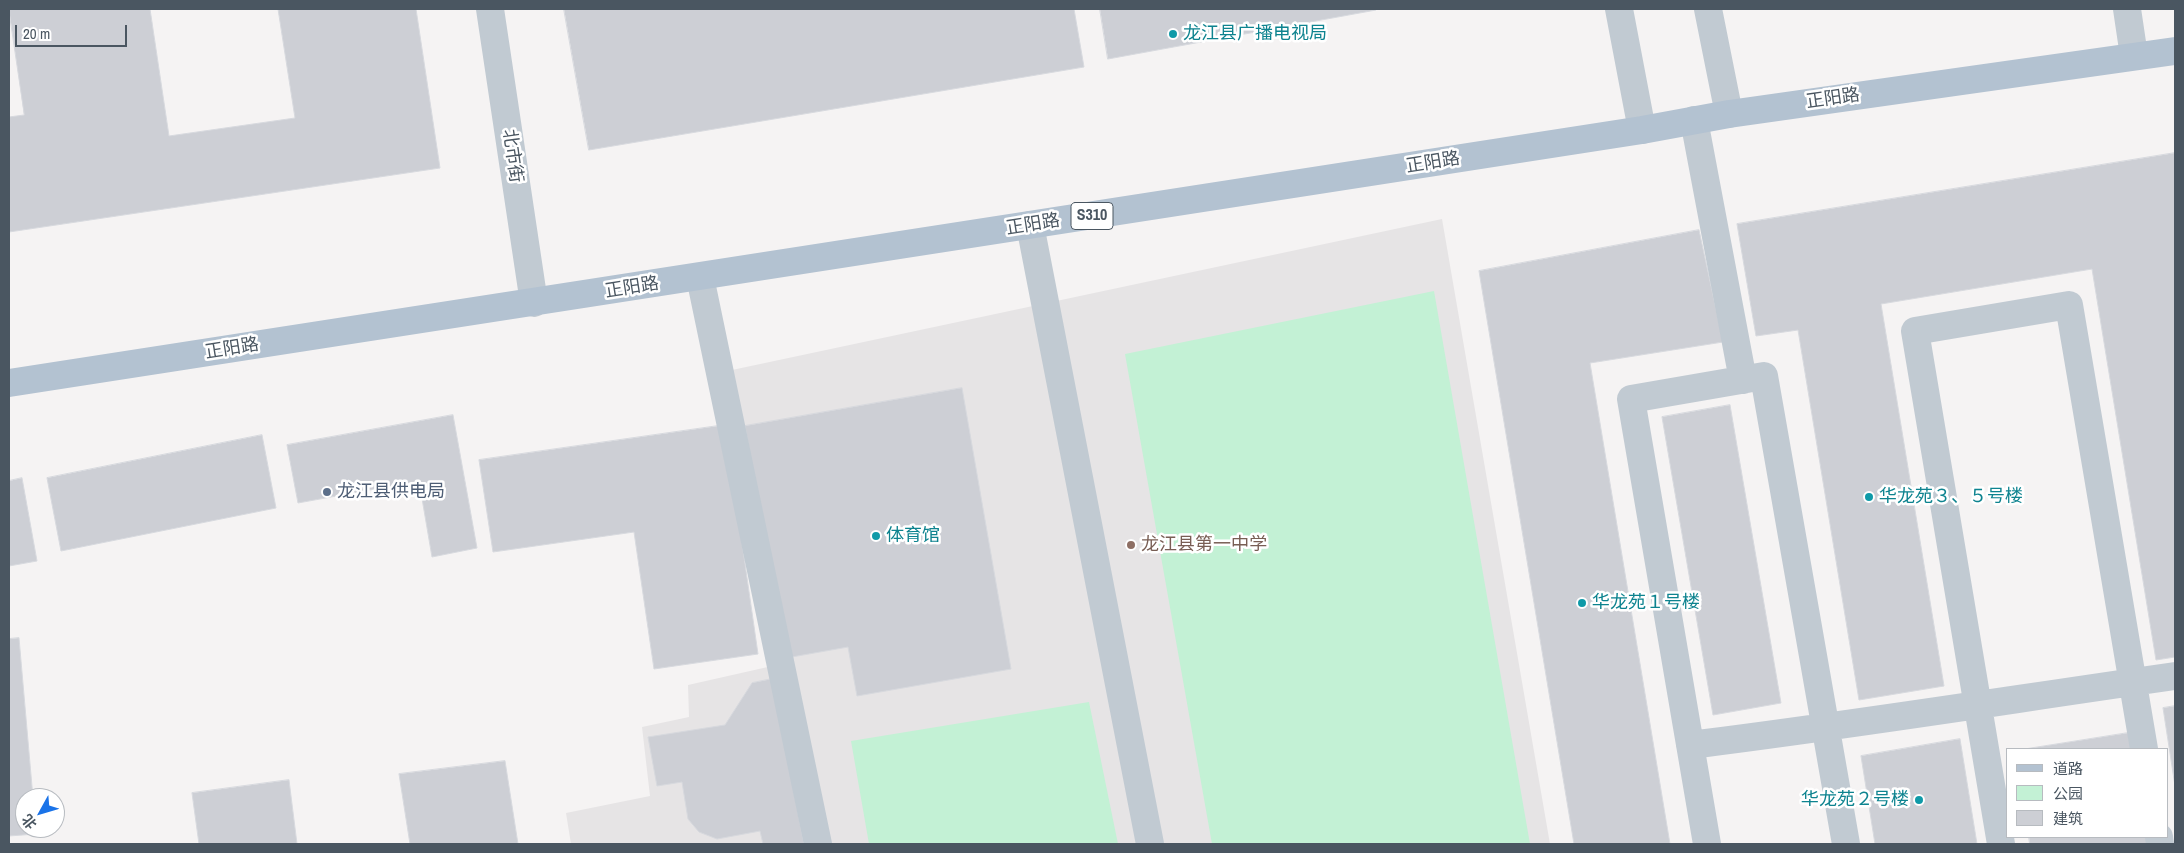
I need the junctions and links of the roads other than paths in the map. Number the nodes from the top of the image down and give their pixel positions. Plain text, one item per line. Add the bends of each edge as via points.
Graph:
1 (490, 9) edge
2 (1619, 9) edge
3 (1708, 9) edge
4 (2127, 9) edge
5 (2175, 51) edge
6 (2134, 56) junction
7 (1729, 114) junction
8 (1694, 120) junction
9 (1642, 130) junction
10 (1030, 225) junction
11 (700, 277) junction
12 (534, 303) junction
13 (1743, 380) junction
14 (9, 383) edge
15 (2175, 676) edge
16 (2133, 682) junction
17 (1978, 704) junction
18 (1827, 728) junction
19 (1690, 745) junction
20 (2144, 748) edge
21 (818, 844) edge
22 (1150, 844) edge
23 (1707, 844) edge
24 (1846, 844) edge
25 (2001, 844) edge

1 - 12 street, 北市街
2 - 9 street
3 - 7 street
4 - 6 street
5 - 6 main road, 正阳路 / S310
6 - 7 main road, 正阳路 / S310
7 - 8 main road, 正阳路 / S310
8 - 9 main road, 正阳路 / S310
8 - 13 street
9 - 10 main road, 正阳路 / S310
10 - 11 main road, 正阳路 / S310
10 - 22 street
11 - 12 main road, 正阳路 / S310
11 - 21 street
12 - 14 main road, 正阳路 / S310
13 - 18 street via 1764,376
13 - 19 street via 1631,399
15 - 16 street
16 - 17 street
16 - 17 street via 2069,305 1914,331
16 - 20 street
17 - 18 street
17 - 25 street
18 - 19 street
18 - 24 street
19 - 23 street

